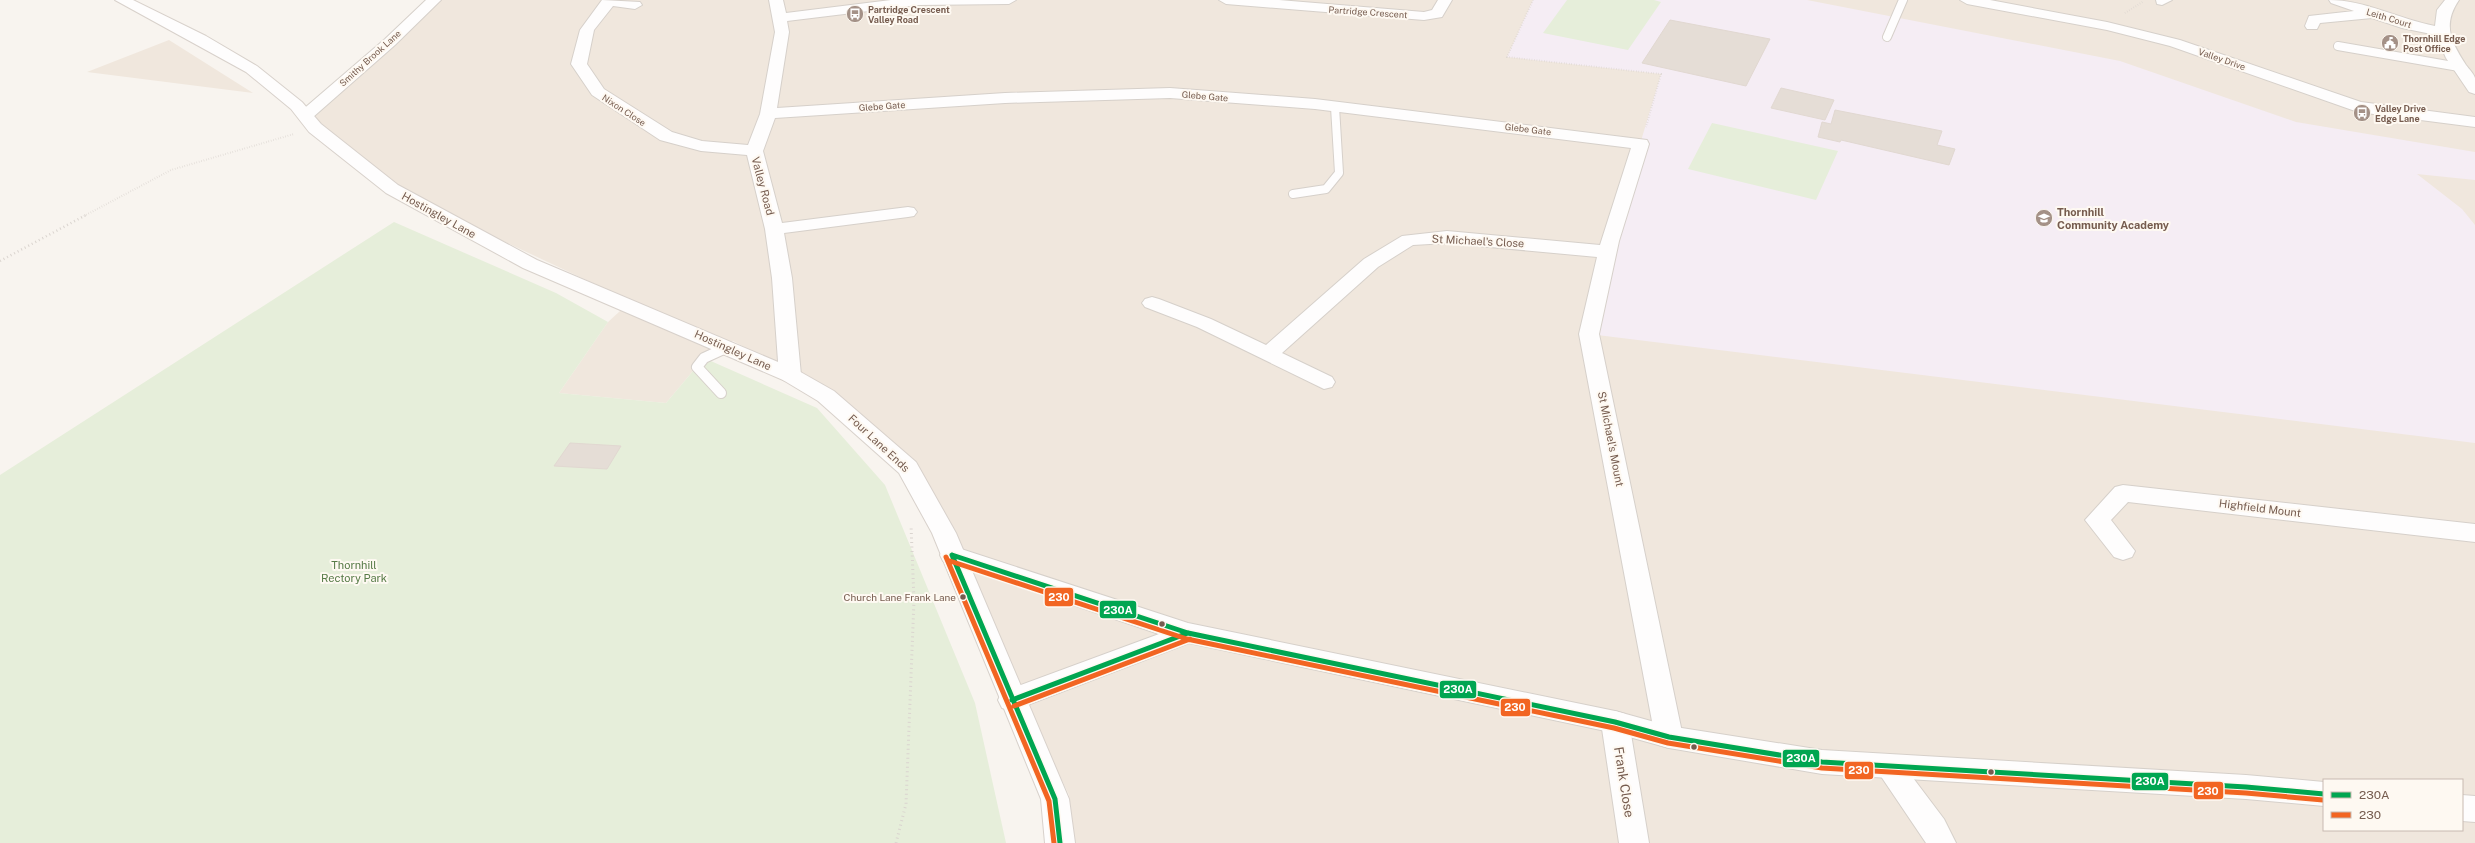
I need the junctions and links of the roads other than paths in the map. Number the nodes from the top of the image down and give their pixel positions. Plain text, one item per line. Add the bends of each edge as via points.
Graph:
1 (122, 0) edge
2 (434, 0) edge
3 (776, 0) edge
4 (1009, 0) edge
5 (1226, 0) edge
6 (1235, 0) edge
7 (1445, 0) edge
8 (1903, 0) edge
9 (1966, 0) edge
10 (2336, 0) edge
11 (2452, 0) edge
12 (918, 1) edge
13 (635, 5) dead end
14 (2371, 14) junction
15 (778, 18) junction
16 (2312, 26) dead end
17 (2442, 32) junction
18 (1887, 37) dead end
19 (2338, 46) dead end
20 (2460, 67) junction
21 (2475, 89) edge
22 (1335, 107) junction
23 (768, 114) junction
24 (311, 121) junction
25 (2475, 122) edge
26 (1641, 144) joint
27 (754, 152) junction
28 (1293, 194) dead end
29 (908, 212) dead end
30 (774, 229) junction
31 (1609, 252) junction
32 (1152, 303) dead end
33 (728, 347) junction
34 (1268, 355) junction
35 (790, 375) junction
36 (1324, 382) dead end
37 (721, 393) dead end
38 (2475, 533) edge
39 (948, 544) junction
40 (2123, 551) dead end
41 (1188, 633) junction
42 (1012, 700) junction
43 (1614, 722) junction
44 (1669, 737) junction
45 (1888, 766) junction
46 (2323, 794) edge
47 (2463, 808) edge
48 (2475, 809) edge
49 (1060, 843) edge
50 (1634, 843) edge
51 (1942, 843) edge

1 - 24 street, Hostingley Lane via 226,54 270,82
2 - 24 street, Smithy Brook Lane
3 - 15 street, Valley Road
4 - 12 street
5 - 6 street, Partridge Crescent
6 - 7 street, Partridge Crescent via 1424,16 1437,14
8 - 18 lane
9 - 25 street, Valley Drive via 2107,26 2175,43 2358,107
10 - 14 street, Leith Court
11 - 17 street via 2442,16
12 - 15 street
13 - 27 street, Nixon Close via 609,1 588,30 578,64 598,92 666,136 701,146
14 - 16 street via 2314,19
14 - 17 street, Leith Court
15 - 23 street, Valley Road via 782,32
17 - 20 street
19 - 20 lane
20 - 21 street
22 - 23 street, Glebe Gate via 1170,93 1005,98
22 - 26 street, Glebe Gate
22 - 28 lane via 1339,174 1326,189
23 - 27 street, Valley Road
24 - 33 street, Hostingley Lane via 392,189 530,264
26 - 31 street, St Michael's Mount
27 - 30 street, Valley Road
29 - 30 street
30 - 35 street, Valley Road via 782,278
31 - 34 street, St Michael's Close via 1447,236 1410,240 1371,263
31 - 44 street, St Michael's Mount via 1589,334
32 - 34 street via 1204,323
33 - 35 street, Hostingley Lane
33 - 37 lane via 704,358 697,367
34 - 36 street
35 - 39 street, Four Lane Ends via 826,396 908,468
38 - 40 street, Highfield Mount via 2123,493 2097,520
39 - 41 street via 1011,576
39 - 42 street, Four Lane Ends
41 - 42 street
41 - 43 street
42 - 49 street, Four Lane Ends via 1055,799
43 - 44 street
43 - 50 street, Frank Close
44 - 45 street via 1822,762
45 - 46 street
45 - 51 street via 1934,828
47 - 48 street

